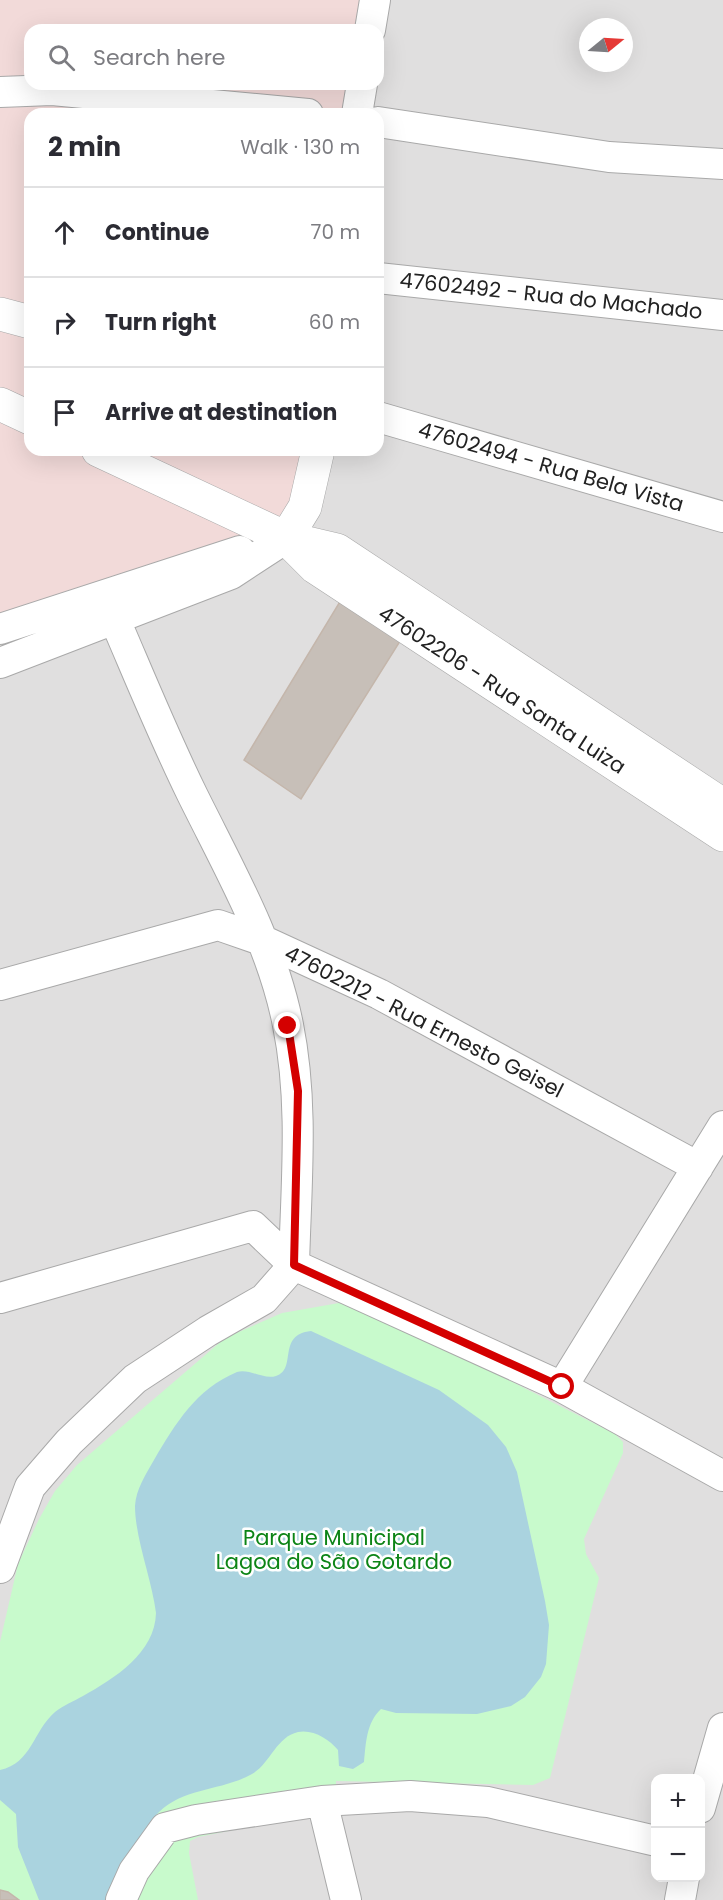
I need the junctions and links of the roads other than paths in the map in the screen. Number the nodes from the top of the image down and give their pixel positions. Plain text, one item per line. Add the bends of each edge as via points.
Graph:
1 (366, 0) edge
2 (375, 0) edge
3 (363, 24) edge
4 (371, 24) edge
5 (52, 90) edge
6 (52, 90) edge
7 (352, 90) edge
8 (361, 90) edge
9 (0, 92) edge
10 (244, 108) edge
11 (350, 108) edge
12 (358, 108) edge
13 (384, 124) edge
14 (723, 164) edge
15 (384, 279) edge
16 (0, 314) edge
17 (723, 315) edge
18 (24, 320) edge
19 (0, 404) edge
20 (24, 415) edge
21 (384, 419) edge
22 (111, 456) edge
23 (317, 456) edge
24 (723, 517) edge
25 (286, 538) junction
26 (115, 620) junction
27 (0, 629) edge
28 (0, 663) edge
29 (723, 805) edge
30 (723, 835) edge
31 (264, 941) junction
32 (0, 985) edge
33 (723, 1126) edge
34 (698, 1167) junction
35 (294, 1265) junction
36 (0, 1298) edge
37 (562, 1387) junction
38 (723, 1476) edge
39 (0, 1568) edge
40 (723, 1728) edge
41 (705, 1791) edge
42 (322, 1801) junction
43 (651, 1840) edge
44 (683, 1882) edge
45 (121, 1900) edge
46 (346, 1900) edge
47 (680, 1900) edge

1 - 3 street
2 - 4 street
5 - 9 street
6 - 10 street
7 - 11 street
8 - 12 street
13 - 14 street via 609,156
15 - 17 street, 47602492 - Rua do Machado
16 - 18 street
19 - 20 street
21 - 24 street, 47602494 - Rua Bela Vista
22 - 25 street
23 - 25 street via 305,507
25 - 26 street via 231,574
25 - 27 street
25 - 29 street via 337,550
25 - 30 street, 47602206 - Rua Santa Luiza via 315,567
26 - 28 street
26 - 31 street via 186,781
31 - 32 street, 47602212 - Rua Ernesto Geisel via 218,925
31 - 34 street, 47602212 - Rua Ernesto Geisel via 378,994
31 - 35 street via 288,1026 298,1091
33 - 34 street
34 - 37 street
35 - 36 street via 253,1226
35 - 37 street
35 - 39 street via 264,1299 135,1378 69,1442 30,1487
37 - 38 street
40 - 41 street
42 - 43 street via 410,1796 488,1802
42 - 45 street via 165,1828 134,1871
42 - 46 street
44 - 47 street

